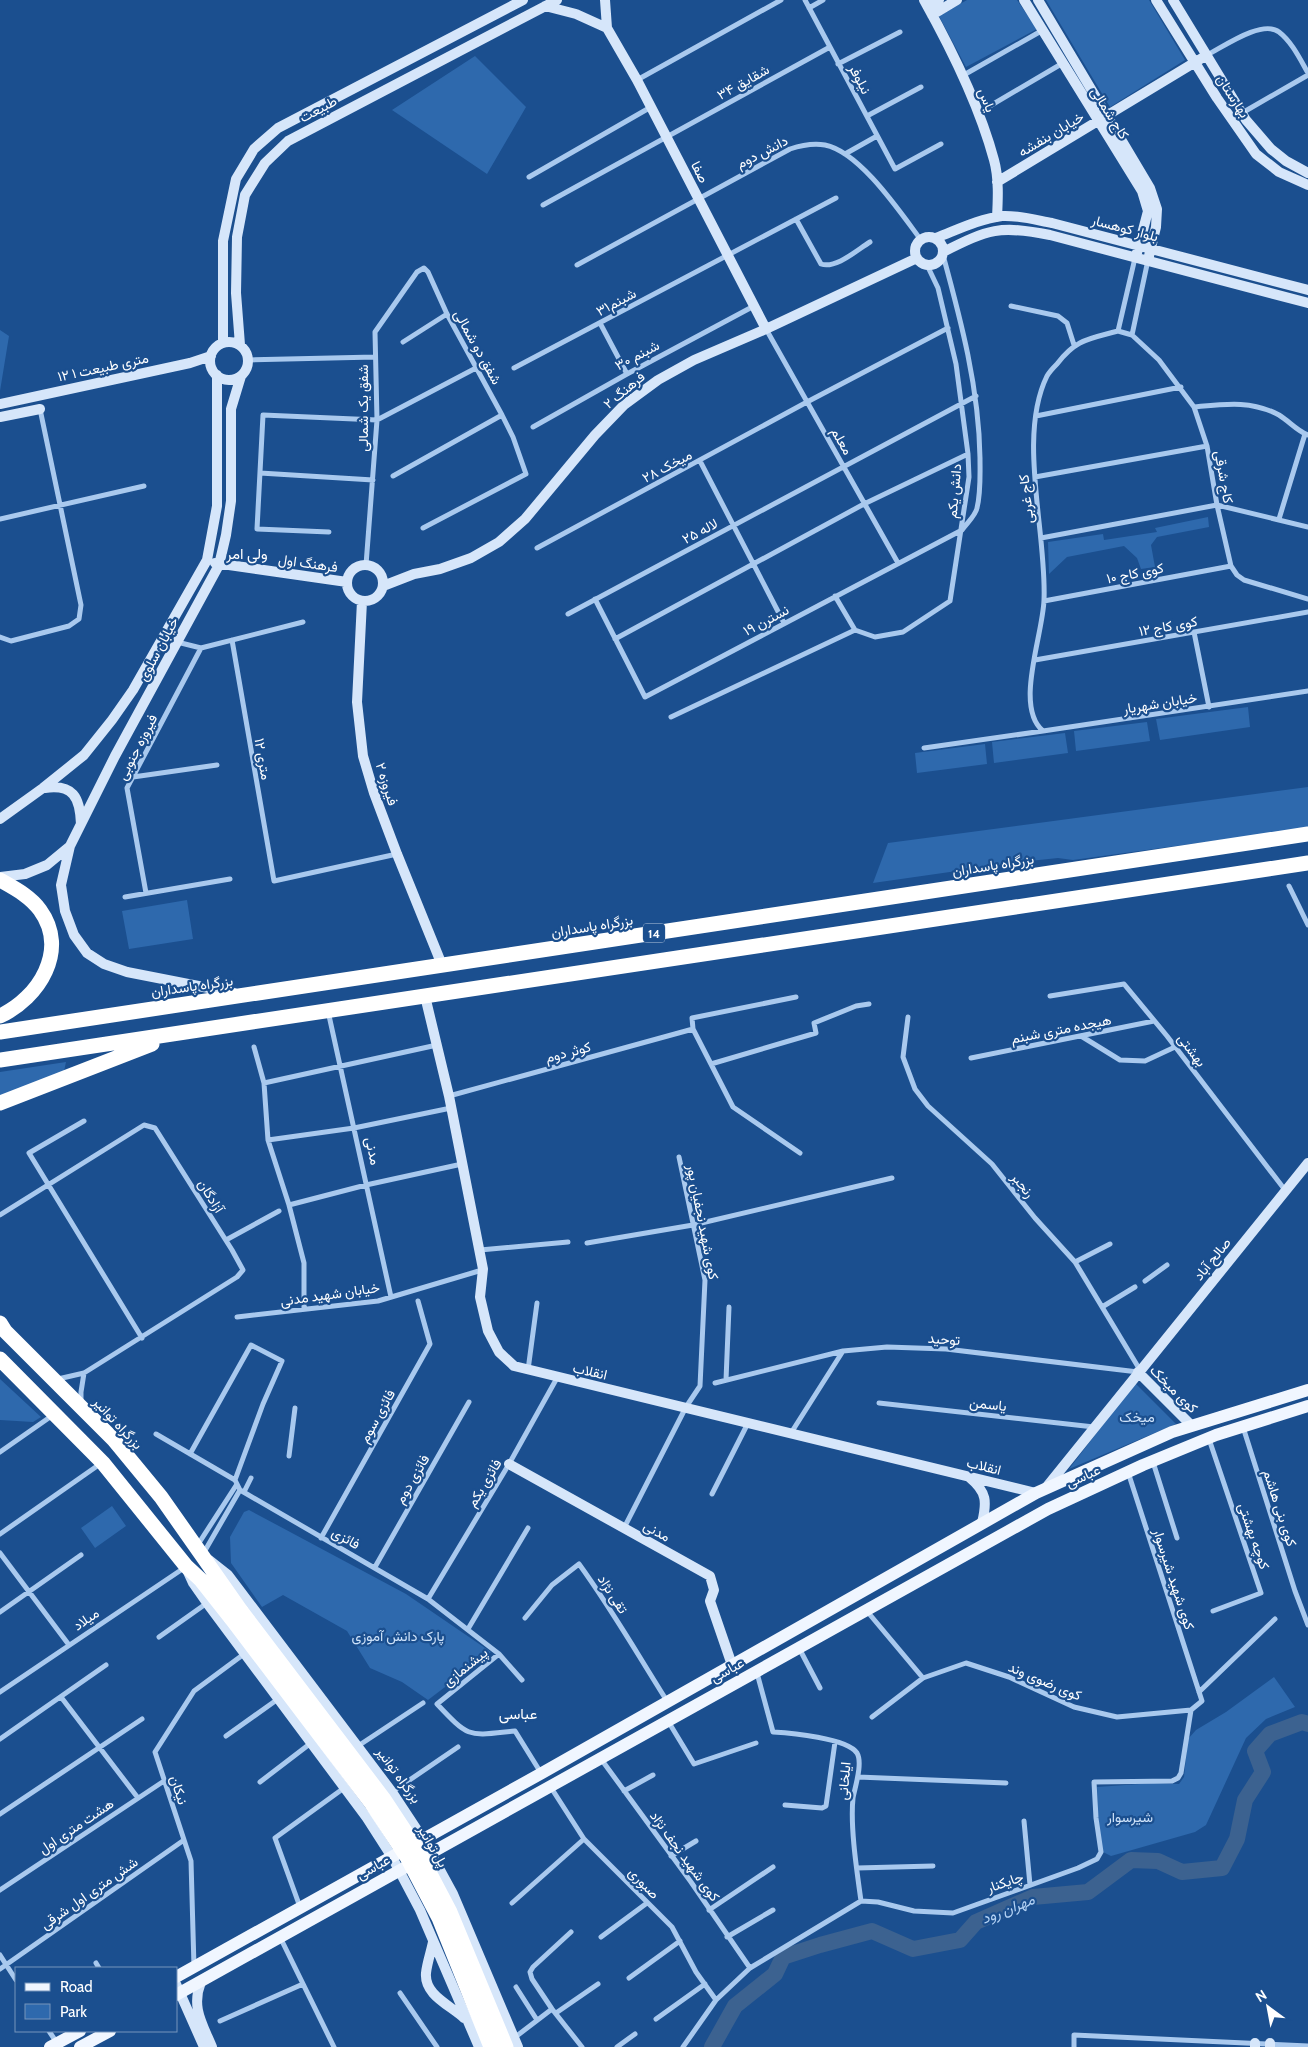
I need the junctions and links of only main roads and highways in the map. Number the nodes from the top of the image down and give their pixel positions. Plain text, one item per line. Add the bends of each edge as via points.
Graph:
1 (1308, 834) edge
2 (1308, 863) edge
3 (0, 878) edge
4 (0, 1016) edge
5 (0, 1032) edge
6 (180, 1034) junction
7 (0, 1060) edge
8 (0, 1103) edge
9 (2, 1332) edge
10 (3, 1366) edge
11 (1308, 1390) edge
12 (1287, 1396) junction
13 (1308, 1406) edge
14 (1290, 1411) junction
15 (236, 1614) junction
16 (672, 1699) junction
17 (685, 1711) junction
18 (178, 1976) edge
19 (178, 1991) edge
20 (78, 2032) edge
21 (108, 2032) edge
22 (513, 2044) edge
23 (54, 2045) edge
24 (80, 2047) edge
25 (491, 2047) edge

1 - 5 highway, بزرگراه پاسداران / 14
2 - 6 highway, 14
3 - 4 highway via 21,891 40,910 50,930 52,950 46,972 33,993 14,1010
6 - 7 highway, 14
6 - 8 highway
9 - 15 highway, بزرگراه توانیر via 53,1379 125,1454 200,1551
10 - 15 highway via 103,1462 186,1566
11 - 12 main road, عباسى
12 - 14 main road
12 - 16 main road, عباسى via 1191,1425 1040,1491
13 - 14 main road, عباسى
14 - 17 main road, عباسى via 1208,1438 1048,1509
15 - 22 highway, پل توانیر, bridge via 383,1798 418,1851
15 - 25 highway, پل توانیر, bridge via 407,1857 439,1918
16 - 17 main road
16 - 18 main road, عباسى
17 - 19 main road, عباسى via 201,1982
20 - 23 main road
21 - 24 main road

